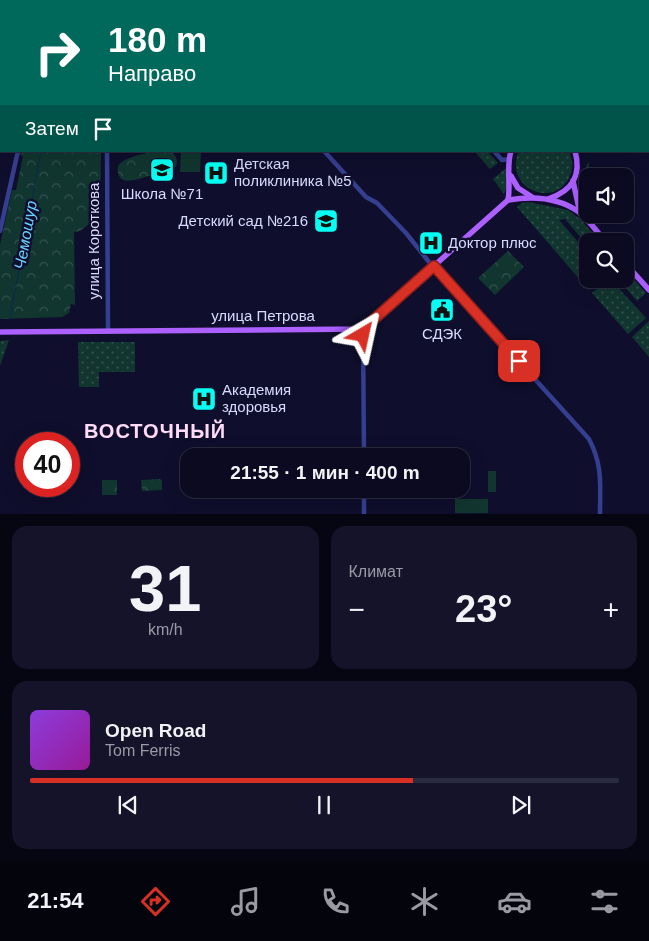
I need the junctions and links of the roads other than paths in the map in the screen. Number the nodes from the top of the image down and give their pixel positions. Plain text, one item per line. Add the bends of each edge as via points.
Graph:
1 (18, 152) edge
2 (107, 152) edge
3 (325, 152) edge
4 (495, 152) edge
5 (511, 152) edge
6 (575, 152) edge
7 (509, 160) junction
8 (510, 173) junction
9 (573, 181) junction
10 (534, 198) junction
11 (548, 199) junction
12 (508, 200) junction
13 (579, 208) edge
14 (579, 212) edge
15 (589, 223) edge
16 (0, 231) edge
17 (598, 233) edge
18 (434, 266) junction
19 (634, 273) edge
20 (649, 290) edge
21 (363, 329) junction
22 (108, 330) junction
23 (0, 332) edge
24 (364, 448) edge
25 (364, 498) edge
26 (364, 514) edge
27 (600, 514) edge

1 - 16 street
2 - 22 street, улица Короткова
3 - 18 street via 366,197 377,203 406,232
4 - 7 street via 502,160
5 - 7 main road
6 - 9 main road via 578,168
7 - 8 main road
8 - 10 main road via 518,188
8 - 12 main road
9 - 11 main road via 559,195
9 - 13 main road
10 - 11 main road
10 - 12 main road
11 - 14 main road
12 - 18 main road
15 - 17 main road
18 - 21 main road
18 - 27 street via 589,439 600,468
19 - 20 main road
21 - 22 main road, улица Петрова
21 - 24 street
22 - 23 main road, улица Петрова
25 - 26 street

